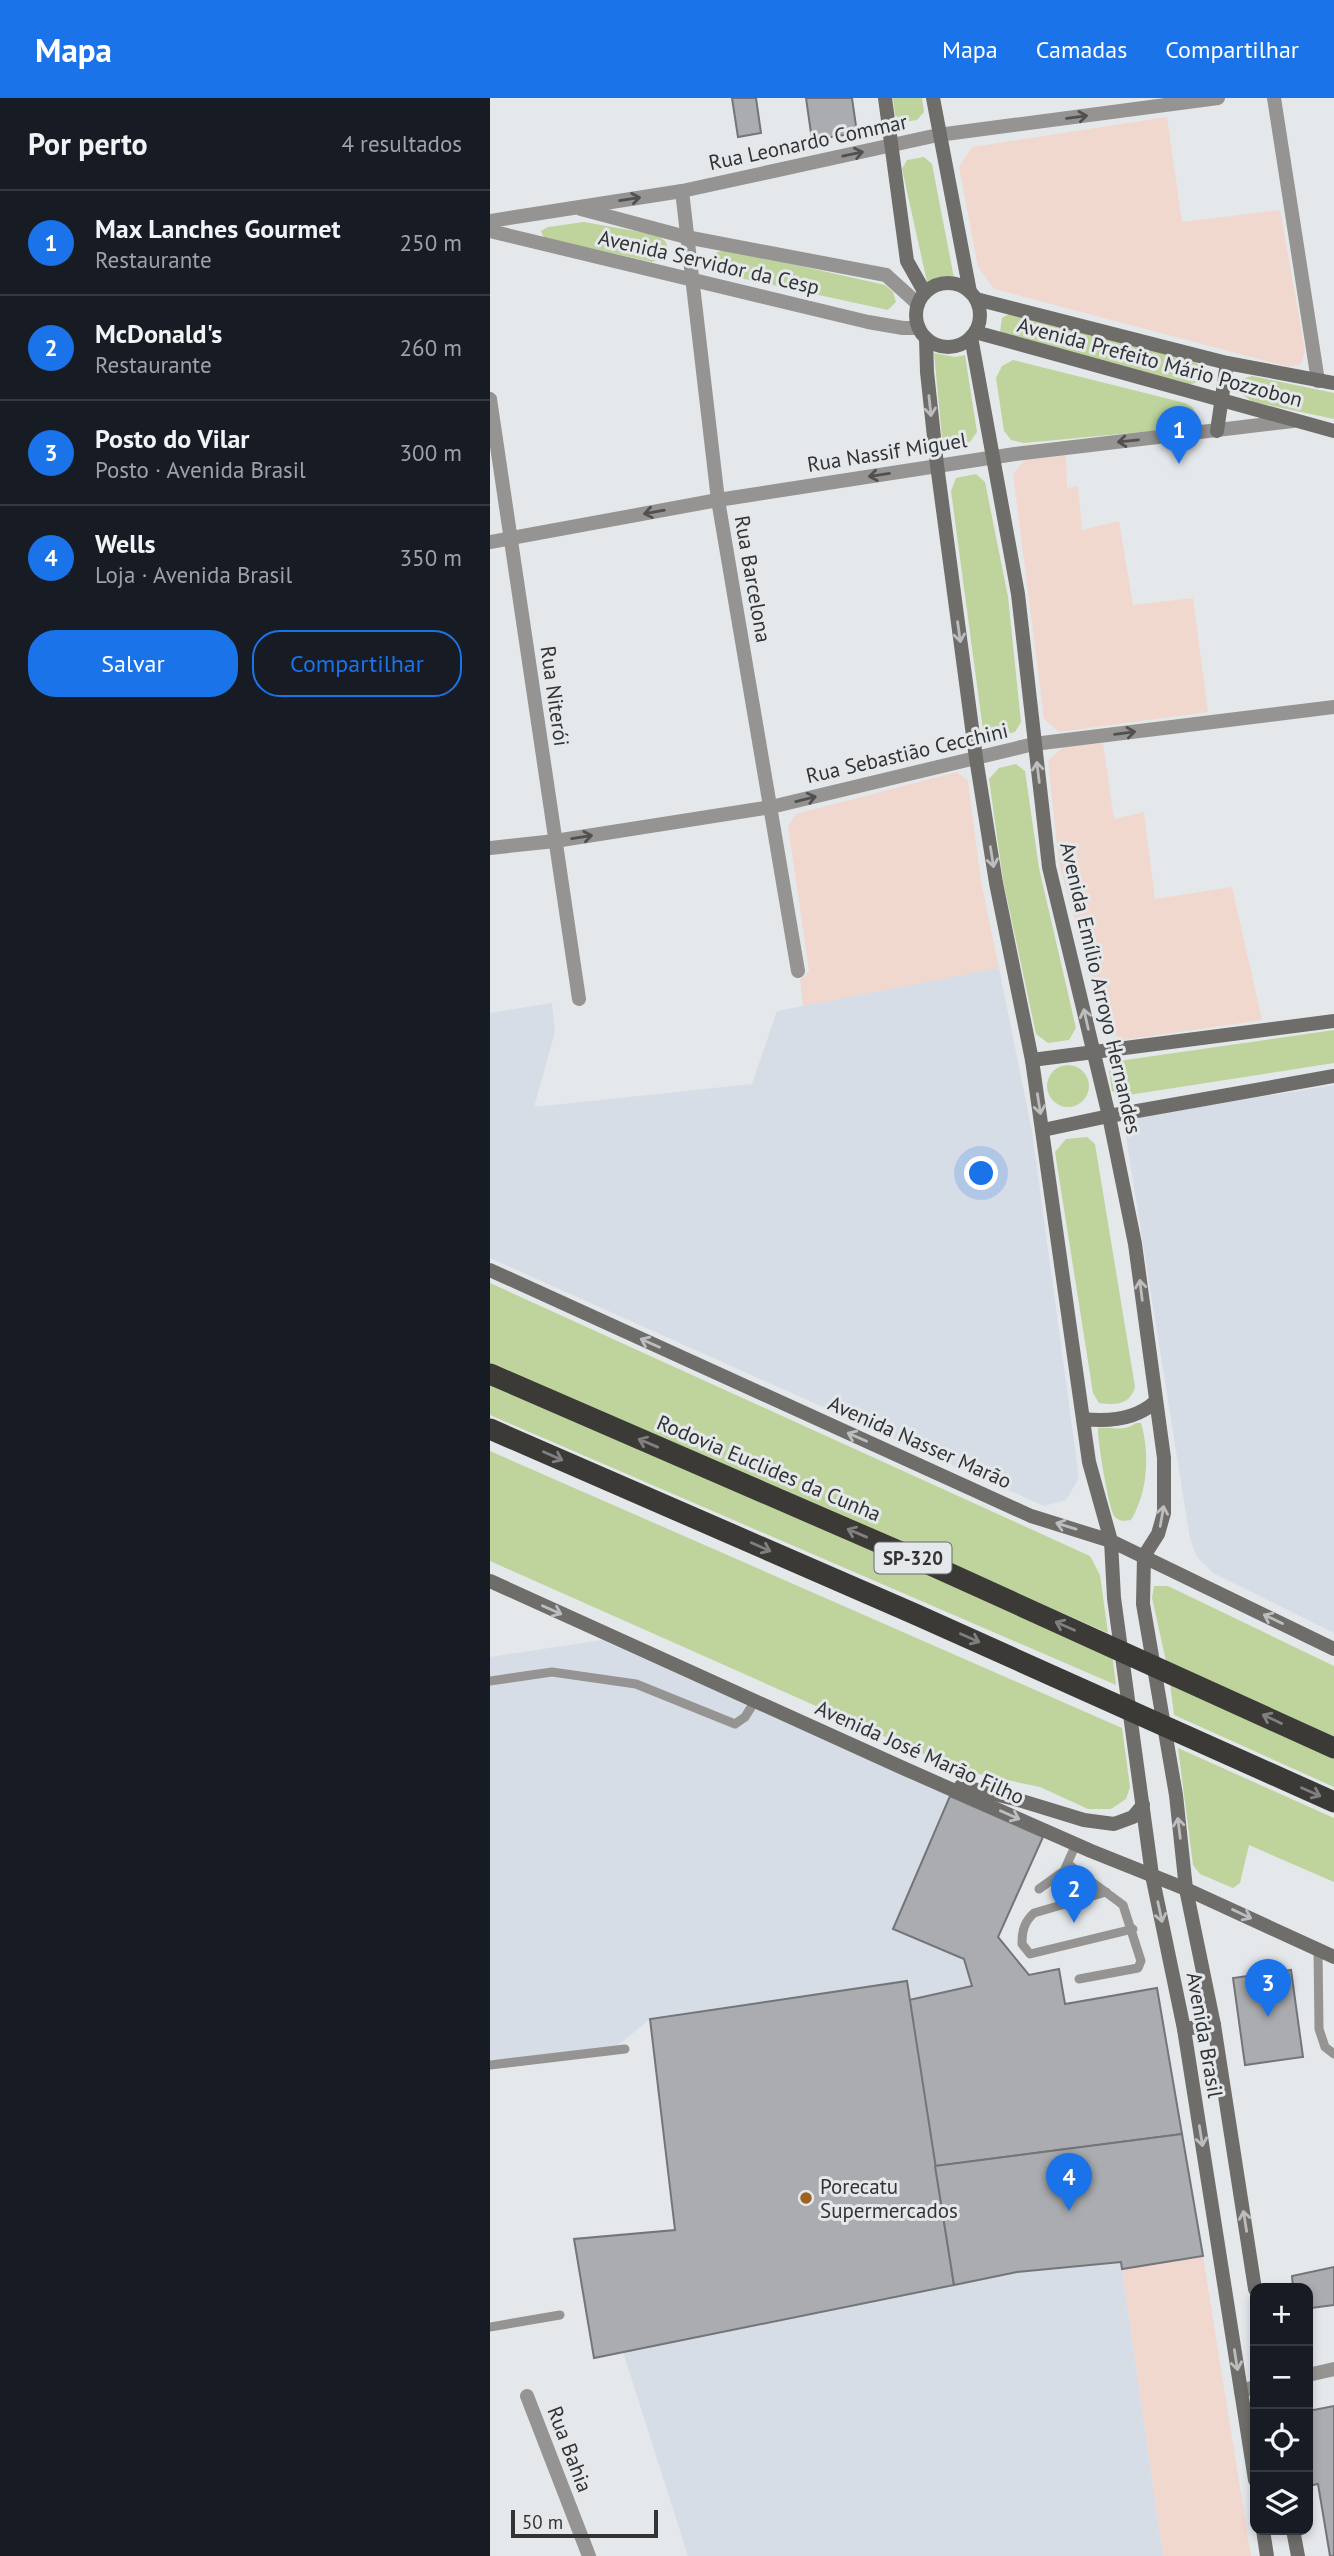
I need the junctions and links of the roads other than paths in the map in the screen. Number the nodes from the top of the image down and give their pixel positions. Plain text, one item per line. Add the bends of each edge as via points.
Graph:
1 (885, 98) edge
2 (933, 98) edge
3 (1218, 98) edge
4 (1274, 98) edge
5 (938, 135) junction
6 (892, 146) junction
7 (682, 191) junction
8 (575, 208) junction
9 (490, 221) edge
10 (490, 231) edge
11 (686, 237) junction
12 (691, 279) junction
13 (973, 295) junction
14 (921, 299) junction
15 (923, 333) junction
16 (973, 334) junction
17 (1227, 363) junction
18 (1318, 381) junction
19 (1334, 383) edge
20 (490, 400) edge
21 (1220, 401) junction
22 (1293, 421) junction
23 (1217, 431) junction
24 (1334, 434) edge
25 (993, 457) junction
26 (937, 465) junction
27 (718, 500) junction
28 (511, 538) junction
29 (490, 542) edge
30 (1334, 707) edge
31 (1034, 744) junction
32 (976, 758) junction
33 (771, 807) junction
34 (555, 841) junction
35 (490, 848) edge
36 (798, 971) dead end
37 (579, 999) dead end
38 (1334, 1021) edge
39 (1094, 1053) junction
40 (1032, 1060) junction
41 (1334, 1076) edge
42 (1109, 1116) junction
43 (1044, 1130) junction
44 (490, 1270) edge
45 (490, 1374) edge
46 (1155, 1402) junction
47 (1083, 1419) junction
48 (490, 1429) edge
49 (1111, 1541) junction
50 (1144, 1556) junction
51 (490, 1581) edge
52 (1143, 1604) joint
53 (1334, 1649) edge
54 (490, 1681) edge
55 (755, 1701) junction
56 (1334, 1748) edge
57 (903, 1768) junction
58 (1142, 1801) junction
59 (1334, 1802) edge
60 (1076, 1843) junction
61 (1068, 1864) junction
62 (1152, 1875) junction
63 (1039, 1889) dead end
64 (1186, 1889) junction
65 (1106, 1892) junction
66 (1133, 1929) junction
67 (1318, 1950) junction
68 (1334, 1958) edge
69 (1079, 1979) dead end
70 (1214, 2025) junction
71 (1184, 2029) junction
72 (625, 2049) dead end
73 (1334, 2054) edge
74 (490, 2065) edge
75 (1254, 2283) edge
76 (560, 2315) dead end
77 (490, 2327) edge
78 (1334, 2369) edge
79 (1313, 2374) edge
80 (1248, 2389) edge
81 (527, 2396) dead end
82 (1254, 2472) edge
83 (1264, 2535) edge
84 (1294, 2535) edge
85 (589, 2556) edge
86 (1267, 2556) edge
87 (1297, 2556) edge

1 - 6 main road
2 - 5 main road, Avenida Emílio Arroyo Hernandes
5 -> 3 street, Rua Leonardo Commar
4 - 18 street
5 - 6 street, Rua Leonardo Commar
5 - 13 main road, Avenida Emílio Arroyo Hernandes
7 -> 6 street, Rua Leonardo Commar
6 - 14 main road via 907,261
8 -> 7 street, Rua Leonardo Commar
7 - 11 street, Rua Barcelona
8 - 9 street, Rua Leonardo Commar
8 - 11 street, Avenida Servidor da Cesp
10 - 12 street, Avenida Servidor da Cesp
11 - 12 street, Rua Barcelona
11 - 14 street, Avenida Servidor da Cesp via 886,275
12 - 15 street, Avenida Servidor da Cesp
12 - 27 street, Rua Barcelona
13 - 14 main road via 947,283 935,286
13 - 16 main road, Avenida Emílio Arroyo Hernandes via 980,314
13 - 17 main road, Avenida Prefeito Mário Pozzobon
14 - 15 main road via 916,316
15 - 16 main road via 934,344 954,346
15 -> 26 main road
16 - 21 main road, Avenida Prefeito Mário Pozzobon
16 - 25 main road, Avenida Emílio Arroyo Hernandes
17 - 18 main road, Avenida Prefeito Mário Pozzobon
17 - 21 main road
18 - 19 main road, Avenida Prefeito Mário Pozzobon
20 - 28 street, Rua Niterói
21 - 22 main road, Avenida Prefeito Mário Pozzobon
21 - 23 main road
22 - 23 street, Rua Nassif Miguel
22 - 24 main road, Avenida Prefeito Mário Pozzobon
23 -> 25 street, Rua Nassif Miguel
25 - 26 street, Rua Nassif Miguel
25 - 31 main road, Avenida Emílio Arroyo Hernandes via 1018,594
26 -> 27 street, Rua Nassif Miguel
26 -> 32 main road
27 -> 28 street, Rua Nassif Miguel
27 - 33 street, Rua Barcelona
28 - 29 street, Rua Nassif Miguel
28 - 34 street, Rua Niterói
31 -> 30 street, Rua Sebastião Cecchini
31 - 32 street, Rua Sebastião Cecchini
39 -> 31 main road, Avenida Emílio Arroyo Hernandes via 1049,867
33 -> 32 street, Rua Sebastião Cecchini
32 -> 40 main road
34 -> 33 street, Rua Sebastião Cecchini
33 - 36 street, Rua Barcelona
34 - 35 street, Rua Sebastião Cecchini
34 - 37 street, Rua Niterói
38 - 39 main road
39 - 40 main road
39 - 42 main road, Avenida Emílio Arroyo Hernandes
40 -> 43 main road
41 - 42 main road
42 - 43 main road
46 -> 42 main road, Avenida Emílio Arroyo Hernandes via 1135,1244
43 - 47 main road
49 -> 44 main road, Avenida Nasser Marão via 1031,1516
56 -> 45 highway, Rodovia Euclides da Cunha / SP-320 via 933,1566
46 - 47 main road via 1145,1411 1123,1418
50 -> 46 main road, Avenida Emílio Arroyo Hernandes via 1164,1513 1164,1458
47 - 49 main road via 1089,1462
48 -> 59 highway, SP-320
49 - 50 main road, Avenida Nasser Marão
49 - 58 main road, Avenida Brasil via 1114,1598
50 - 52 main road, Avenida Emílio Arroyo Hernandes
53 -> 50 main road, Avenida Nasser Marão
51 -> 55 main road, Avenida José Marão Filho
64 -> 52 main road, Avenida Brasil via 1176,1795
54 - 55 lane via 552,1672 636,1684 734,1724
55 - 57 main road, Avenida José Marão Filho
57 - 58 main road via 1084,1820 1114,1824 1133,1817
57 -> 60 main road, Avenida José Marão Filho
58 - 62 main road, Avenida Brasil
60 - 61 lane
60 - 62 main road, Avenida José Marão Filho
61 - 63 lane
61 - 65 lane
62 - 64 main road, Avenida José Marão Filho
62 -> 71 main road, Avenida Brasil
64 -> 67 main road, Avenida José Marão Filho
64 - 70 main road, Avenida Brasil
65 - 66 lane via 1123,1905
65 - 66 lane via 1034,1913 1022,1931 1022,1944 1030,1954
66 - 69 lane via 1141,1961 1138,1968
67 - 68 main road, Avenida José Marão Filho
67 - 73 lane via 1320,2029 1325,2047
70 - 71 main road
75 -> 70 main road, Avenida Brasil
71 -> 80 main road, Avenida Brasil
72 - 74 lane
76 - 77 lane
78 - 79 street
80 - 82 main road, Avenida Brasil
81 - 85 street, Rua Bahia
83 - 86 main road
84 - 87 main road

